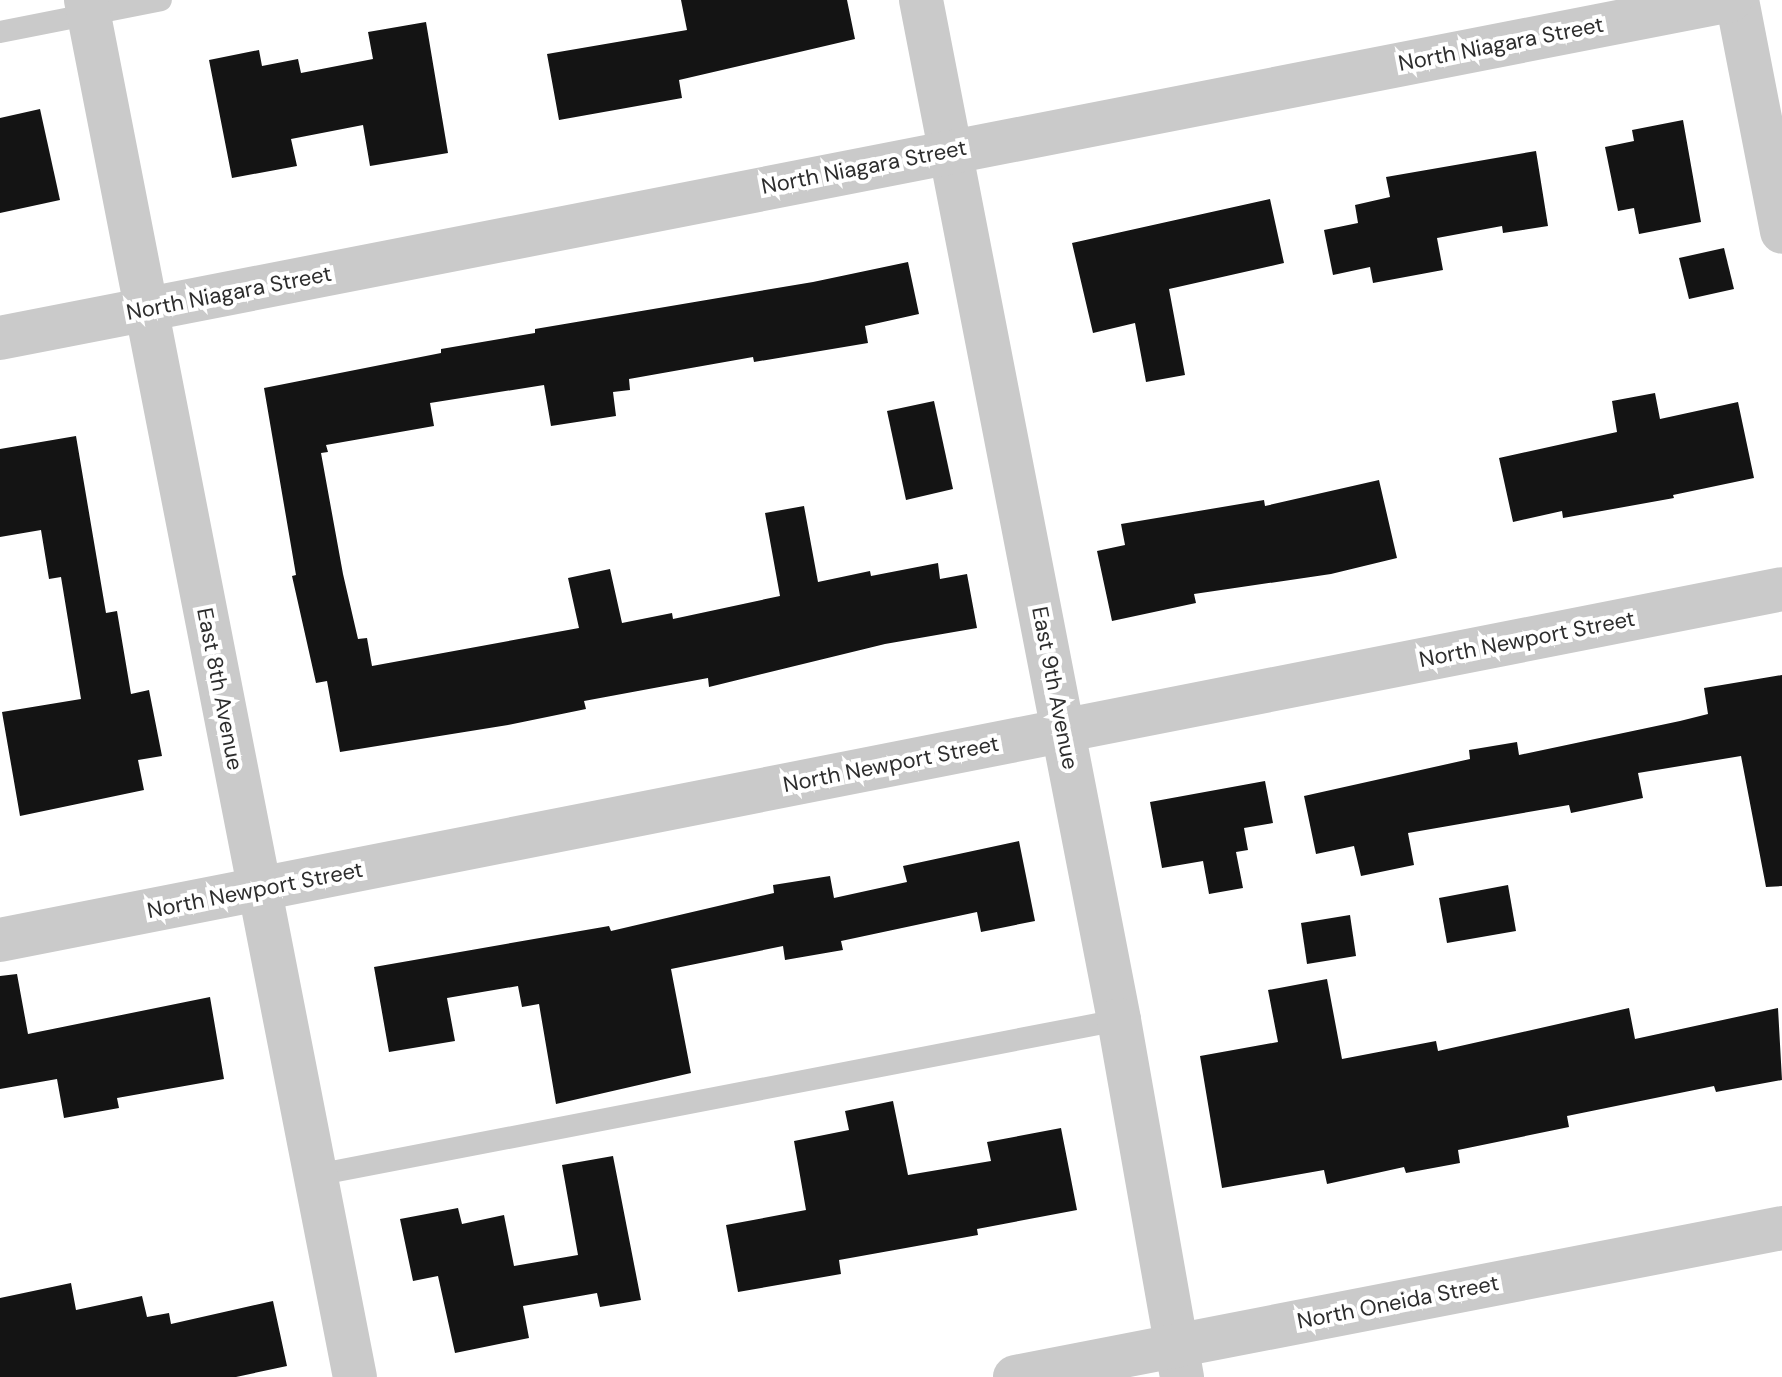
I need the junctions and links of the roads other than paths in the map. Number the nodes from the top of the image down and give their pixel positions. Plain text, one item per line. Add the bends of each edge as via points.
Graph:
1 (161, 0) edge
2 (921, 0) edge
3 (1730, 0) edge
4 (1737, 0) edge
5 (87, 7) edge
6 (0, 32) edge
7 (950, 149) junction
8 (1782, 232) edge
9 (146, 310) junction
10 (0, 338) edge
11 (1782, 589) edge
12 (1063, 729) junction
13 (260, 890) junction
14 (0, 940) edge
15 (1119, 1020) junction
16 (316, 1175) junction
17 (1782, 1228) edge
18 (1179, 1361) edge
19 (355, 1377) edge
20 (1015, 1377) edge

1 - 5 lane
2 - 7 street, East 9th Avenue
3 - 7 street, North Niagara Street
4 - 8 street
5 - 6 lane
5 - 9 street, East 8th Avenue
7 - 9 street, North Niagara Street
7 - 12 street, East 9th Avenue
9 - 10 street, North Niagara Street
9 - 13 street, East 8th Avenue
11 - 12 street, North Newport Street
12 - 13 street, North Newport Street
12 - 15 street, East 9th Avenue
13 - 14 street, North Newport Street
13 - 16 street, East 8th Avenue
15 - 16 lane
15 - 18 street, East 9th Avenue
16 - 19 street, East 8th Avenue
17 - 18 street, North Oneida Street
18 - 20 street, North Oneida Street

